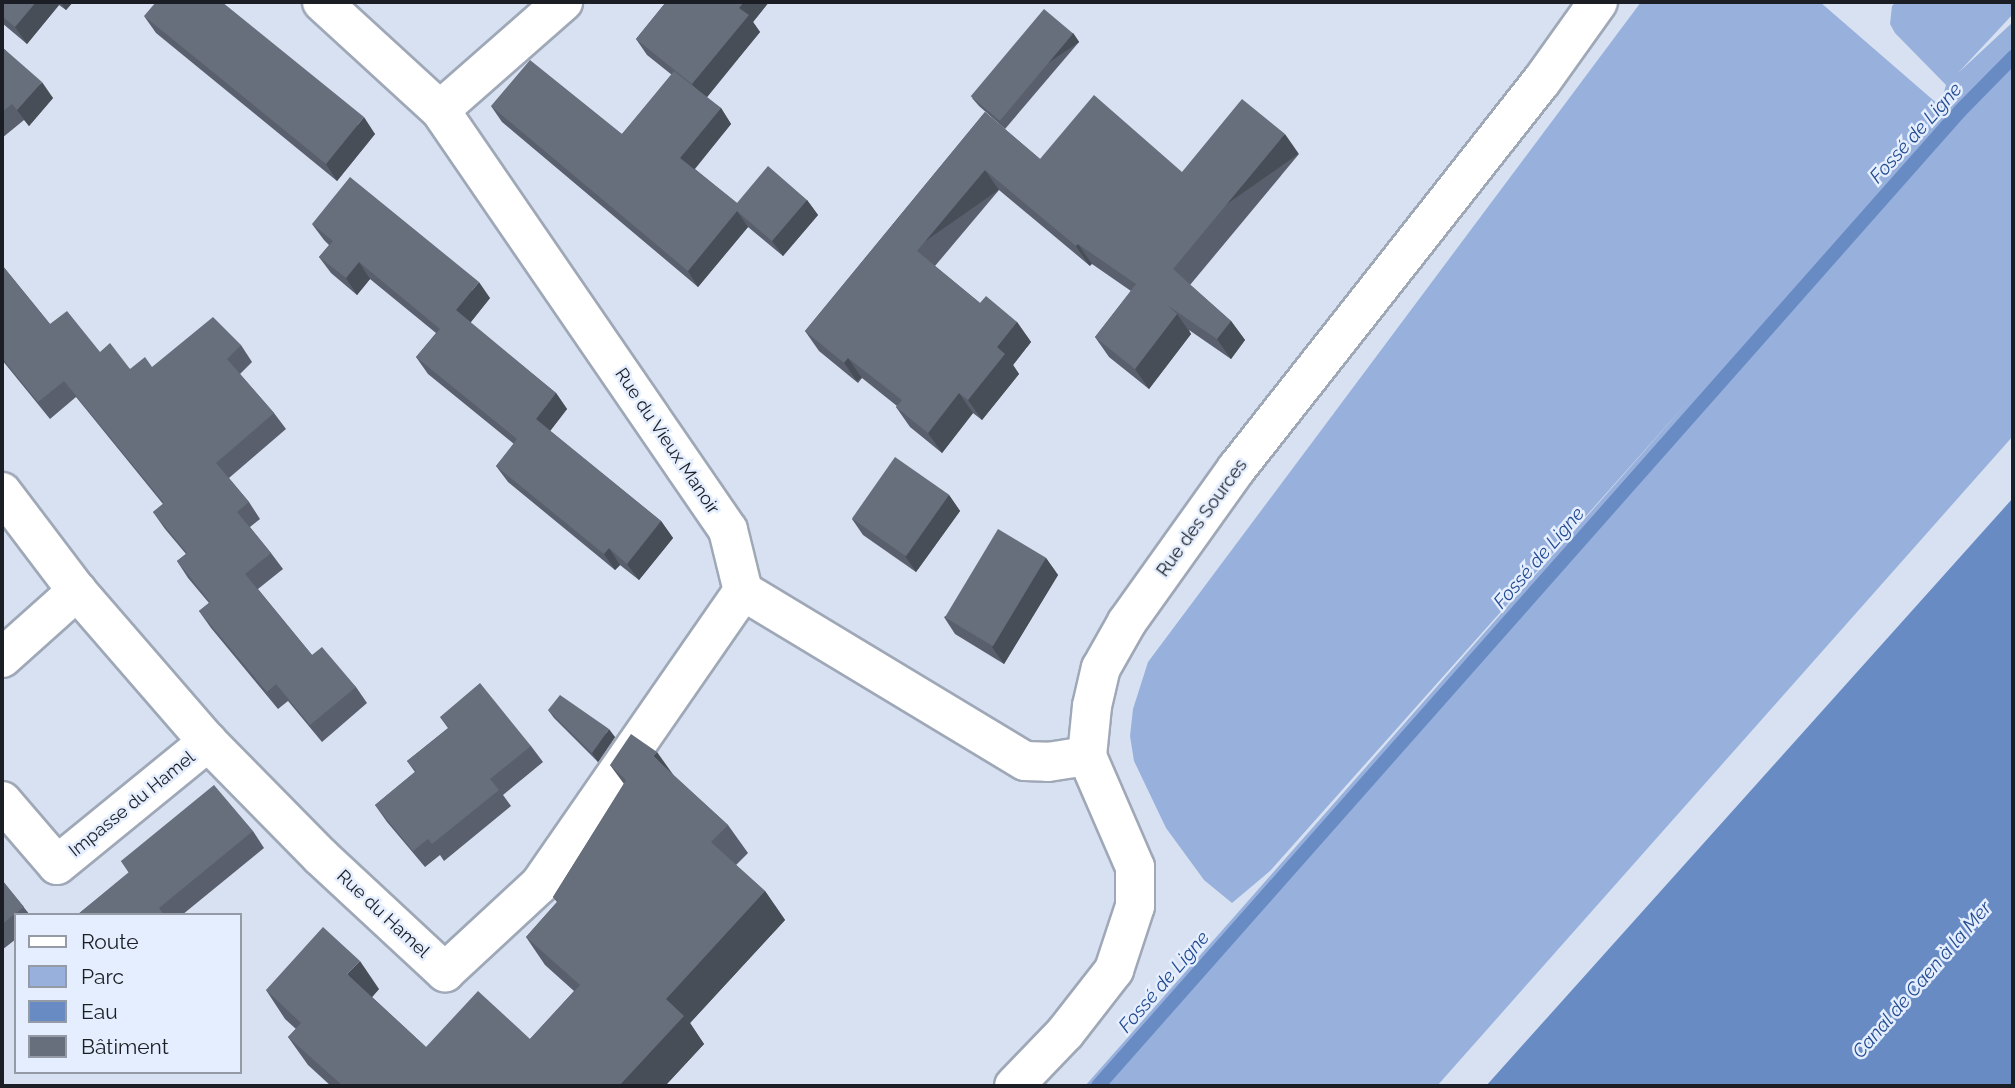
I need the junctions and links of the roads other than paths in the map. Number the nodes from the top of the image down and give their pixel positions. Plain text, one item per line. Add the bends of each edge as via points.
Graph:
1 (322, 2) edge
2 (563, 2) edge
3 (1598, 2) edge
4 (440, 110) junction
5 (2, 492) edge
6 (78, 591) junction
7 (743, 591) junction
8 (2, 658) edge
9 (208, 742) junction
10 (1087, 756) junction
11 (2, 801) edge
12 (1014, 1086) edge

1 - 4 street, Rue du Vieux Manoir
2 - 4 street
3 - 10 street, Rue des Sources via 1541,82 1237,468 1127,622 1101,668
4 - 7 street, Rue du Vieux Manoir via 729,530
5 - 6 street, Rue du Hamel
6 - 8 street
6 - 9 street, Rue du Hamel
7 - 9 street, Rue du Hamel via 540,884 445,972 320,856
7 - 10 street via 1025,761
9 - 11 street, Impasse du Hamel via 57,865
10 - 12 street, Rue des Sources via 1135,867 1135,906 1114,970 1065,1033

